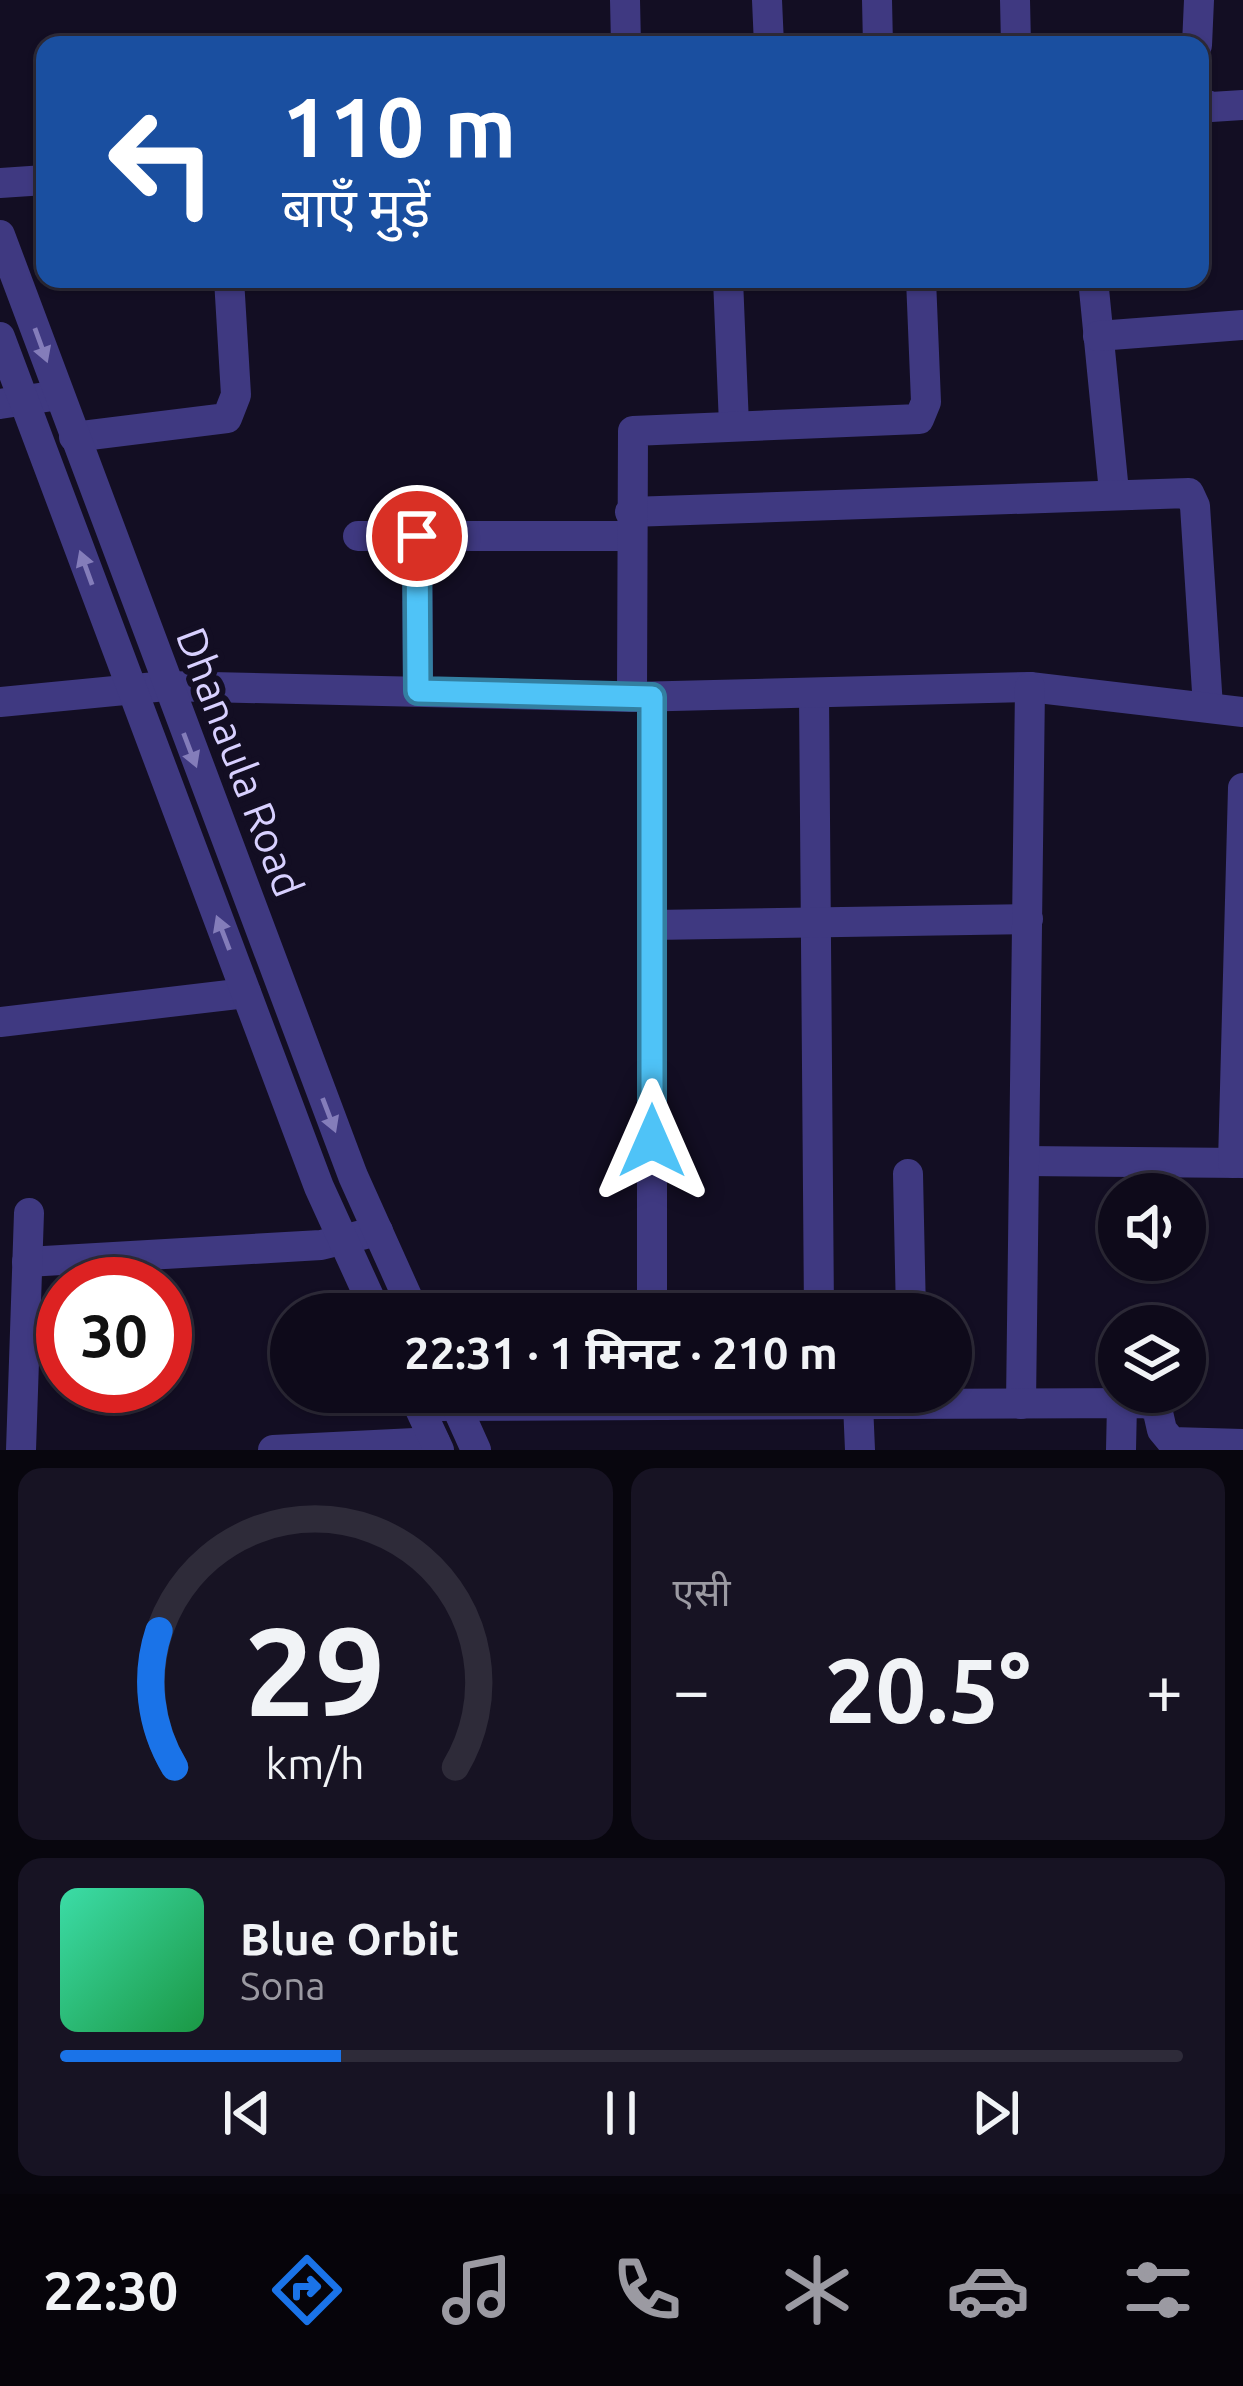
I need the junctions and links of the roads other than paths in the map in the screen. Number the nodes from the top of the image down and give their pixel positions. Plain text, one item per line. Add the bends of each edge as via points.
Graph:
1 (625, 0) edge
2 (767, 0) edge
3 (877, 0) edge
4 (1016, 0) edge
5 (1199, 0) edge
6 (626, 36) edge
7 (769, 36) edge
8 (878, 36) edge
9 (1016, 36) edge
10 (1197, 36) edge
11 (1243, 105) edge
12 (1209, 106) edge
13 (36, 180) edge
14 (0, 182) edge
15 (0, 236) edge
16 (229, 288) edge
17 (728, 288) edge
18 (921, 288) edge
19 (1094, 288) edge
20 (1243, 325) edge
21 (1099, 336) junction
22 (0, 337) edge
23 (59, 395) junction
24 (12, 402) edge
25 (734, 425) junction
26 (74, 436) junction
27 (1114, 492) junction
28 (630, 524) junction
29 (358, 536) dead end
30 (417, 536) junction
31 (166, 686) junction
32 (1030, 687) junction
33 (130, 688) junction
34 (418, 691) junction
35 (814, 694) junction
36 (642, 697) junction
37 (0, 702) edge
38 (1208, 707) junction
39 (1243, 712) edge
40 (1243, 788) edge
41 (1028, 919) junction
42 (816, 922) junction
43 (652, 925) junction
44 (246, 993) junction
45 (0, 1022) edge
46 (1024, 1161) junction
47 (1238, 1163) edge
48 (908, 1174) dead end
49 (29, 1214) dead end
50 (378, 1232) junction
51 (344, 1241) junction
52 (27, 1262) junction
53 (368, 1293) edge
54 (406, 1293) edge
55 (652, 1293) edge
56 (819, 1293) edge
57 (910, 1293) edge
58 (972, 1401) edge
59 (1021, 1404) junction
60 (1098, 1404) edge
61 (422, 1413) edge
62 (460, 1413) edge
63 (858, 1413) edge
64 (1122, 1413) edge
65 (1157, 1413) edge
66 (1243, 1444) edge
67 (437, 1446) edge
68 (21, 1450) edge
69 (272, 1450) edge
70 (476, 1450) edge
71 (860, 1450) edge
72 (1121, 1450) edge

1 - 6 street
2 - 7 street
3 - 8 street
4 - 9 street
5 - 10 street
11 - 12 street
13 - 14 street
15 -> 23 street, Dhanaula Road
16 - 26 street via 236,406 227,418
17 - 25 street
18 - 25 street via 926,402 919,419
19 - 21 street
20 - 21 street
21 - 27 street
22 - 24 street, Dhanaula Road
23 - 24 street
23 - 26 street, Dhanaula Road
33 -> 24 street, Dhanaula Road
25 - 28 street via 633,430
26 - 31 street, Dhanaula Road
27 - 28 street
27 - 38 street via 1179,491 1194,499
28 - 30 street
28 - 36 street
29 - 30 street
30 - 34 street
31 - 33 street
31 - 34 street
31 -> 50 street, Dhanaula Road
32 - 35 street
32 - 38 street
32 - 41 street
33 - 37 street
44 -> 33 street, Dhanaula Road
34 - 36 street
35 - 36 street
35 - 42 street
36 - 43 street
38 - 39 street
40 - 47 street
41 - 42 street
41 - 46 street
42 - 43 street
42 - 56 street
43 - 55 street
44 - 45 street
44 - 51 street, Dhanaula Road
46 - 47 street
46 - 59 street
48 - 57 street
49 - 52 street
50 - 51 street
50 - 54 street, Dhanaula Road
51 - 52 street
51 - 53 street, Dhanaula Road
52 - 68 street
58 - 59 street
59 - 60 street
61 - 67 street
62 - 70 street
63 - 71 street
64 - 72 street
65 - 66 street via 1172,1442
67 - 69 street

